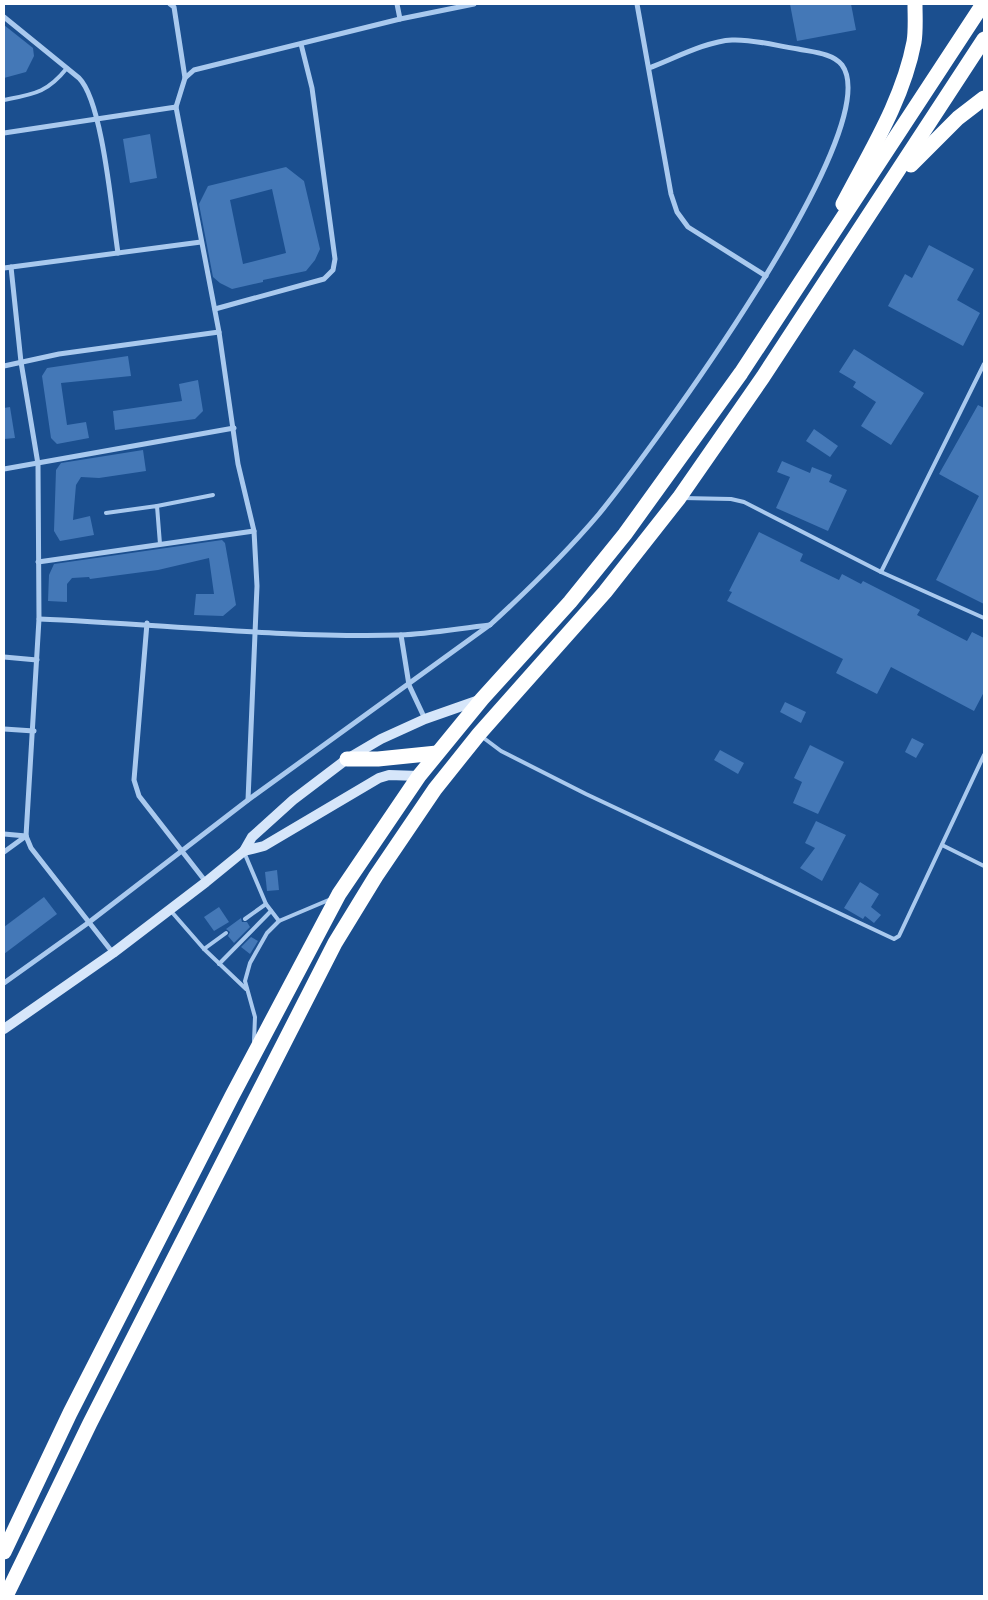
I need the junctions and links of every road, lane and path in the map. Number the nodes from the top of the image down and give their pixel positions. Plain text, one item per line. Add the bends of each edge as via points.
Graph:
1 (170, 4) edge
2 (397, 4) edge
3 (474, 4) edge
4 (637, 4) edge
5 (915, 4) edge
6 (983, 4) edge
7 (4, 17) edge
8 (400, 19) junction
9 (984, 39) edge
10 (301, 44) junction
11 (67, 68) junction
12 (649, 68) junction
13 (185, 78) junction
14 (984, 98) edge
15 (4, 100) edge
16 (176, 107) junction
17 (97, 118) junction
18 (4, 133) edge
19 (875, 202) junction
20 (201, 242) junction
21 (118, 253) junction
22 (11, 267) junction
23 (4, 268) edge
24 (766, 276) junction
25 (802, 280) junction
26 (215, 308) junction
27 (220, 332) junction
28 (21, 362) junction
29 (984, 364) edge
30 (4, 366) edge
31 (234, 428) junction
32 (38, 464) junction
33 (4, 469) edge
34 (213, 496) dead end
35 (679, 498) junction
36 (157, 506) junction
37 (106, 513) dead end
38 (254, 531) junction
39 (160, 544) junction
40 (38, 562) junction
41 (881, 572) junction
42 (984, 618) edge
43 (39, 619) junction
44 (147, 623) junction
45 (491, 624) junction
46 (254, 632) junction
47 (401, 635) junction
48 (4, 657) edge
49 (37, 660) junction
50 (408, 685) junction
51 (482, 699) junction
52 (425, 719) junction
53 (4, 728) edge
54 (34, 731) junction
55 (479, 734) junction
56 (437, 753) junction
57 (984, 755) edge
58 (347, 759) junction
59 (418, 776) junction
60 (248, 800) junction
61 (4, 834) edge
62 (26, 836) junction
63 (942, 845) junction
64 (181, 849) junction
65 (244, 851) junction
66 (4, 852) edge
67 (984, 866) edge
68 (206, 882) junction
69 (339, 894) junction
70 (266, 904) junction
71 (170, 910) junction
72 (271, 911) junction
73 (245, 919) dead end
74 (279, 921) junction
75 (88, 923) junction
76 (226, 933) dead end
77 (204, 949) junction
78 (112, 953) junction
79 (219, 964) junction
80 (4, 983) edge
81 (247, 990) junction
82 (4, 1029) edge
83 (253, 1056) junction
84 (4, 1552) edge
85 (6, 1596) edge

1 - 13 street via 175,15
2 - 8 street
3 - 8 street
4 - 12 street
5 - 25 highway via 914,40 894,104
6 - 25 highway
7 - 11 street
8 - 10 street
9 - 19 highway
10 - 13 street via 194,70
10 - 26 street via 312,88 334,270 324,279
11 - 15 lane via 42,92
11 - 17 street via 89,90
12 - 24 street via 677,212 696,233
12 - 24 street via 712,44 732,40 820,53 842,65 847,80 846,104 832,152 816,188
13 - 16 street
14 - 19 highway via 931,143
16 - 17 street
16 - 20 street
17 - 18 street
17 - 21 street
19 - 35 highway via 763,377
20 - 21 street
20 - 26 street
21 - 22 street
22 - 23 street
22 - 28 street
24 - 45 street via 685,397 598,515 524,594
25 - 51 highway via 741,373 625,534
26 - 27 street
27 - 28 street
27 - 31 street
28 - 30 street
28 - 32 street
29 - 41 lane
31 - 32 street
31 - 38 street via 238,464
32 - 33 street
32 - 40 street
34 - 36 lane
35 - 41 lane via 731,498 744,502
35 - 55 highway via 605,592
36 - 37 lane
36 - 39 lane
38 - 39 street
38 - 46 street via 257,586
39 - 40 street
40 - 43 street
41 - 42 lane
43 - 44 street
43 - 49 street
44 - 46 street
44 - 64 street via 134,780 139,796
45 - 47 street
45 - 50 street
46 - 47 street
46 - 60 street
47 - 50 street
48 - 49 street
49 - 54 street
50 - 52 street
50 - 60 street
51 - 52 street
51 - 56 highway
52 - 58 street
53 - 54 street
54 - 62 street
55 - 63 lane via 501,751 586,794 892,939 899,936
55 - 85 highway via 416,816 335,943 90,1423
56 - 58 highway
56 - 59 highway
57 - 63 lane
58 - 65 street via 293,800 252,837
59 - 65 street via 378,778 264,846
59 - 69 highway
60 - 64 street
61 - 62 street
62 - 66 street
62 - 75 street
63 - 67 lane
64 - 68 street
64 - 75 street
65 - 68 street
65 - 70 lane
68 - 71 street
69 - 74 lane
69 - 83 highway
70 - 72 lane
70 - 73 lane
71 - 77 lane
71 - 78 street
72 - 74 lane
72 - 79 lane
74 - 81 lane via 267,933 250,963 245,981
75 - 78 street
75 - 80 street
76 - 77 lane
77 - 79 lane
78 - 82 street
79 - 81 lane
81 - 83 lane via 255,1017
83 - 84 highway via 70,1413

